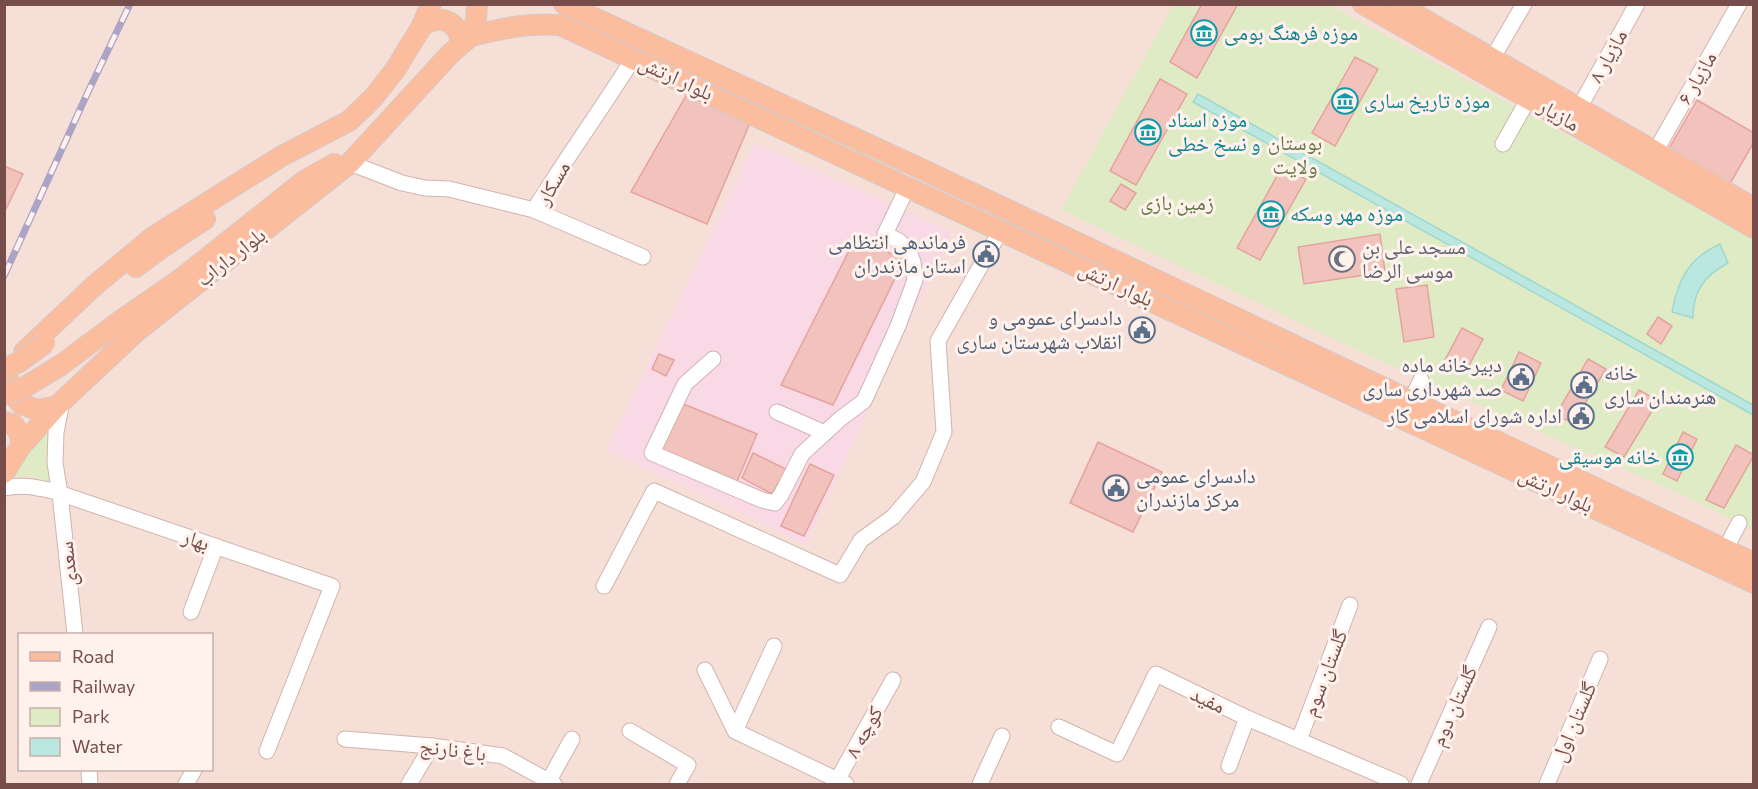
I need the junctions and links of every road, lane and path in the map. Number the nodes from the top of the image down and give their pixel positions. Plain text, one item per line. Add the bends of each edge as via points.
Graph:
1 (477, 4) edge
2 (564, 4) edge
3 (1364, 4) edge
4 (1396, 4) edge
5 (1524, 4) edge
6 (1637, 4) edge
7 (1739, 4) edge
8 (432, 5) edge
9 (422, 26) junction
10 (466, 39) junction
11 (633, 59) junction
12 (1492, 59) junction
13 (1540, 99) junction
14 (1579, 108) junction
15 (349, 121) junction
16 (1503, 144) dead end
17 (368, 145) junction
18 (1655, 152) junction
19 (350, 164) junction
20 (917, 167) junction
21 (908, 186) junction
22 (1754, 208) edge
23 (534, 210) junction
24 (1010, 211) junction
25 (1754, 228) edge
26 (1001, 230) junction
27 (643, 257) dead end
28 (713, 359) dead end
29 (5, 371) edge
30 (1421, 380) dead end
31 (4, 395) edge
32 (1411, 401) junction
33 (59, 404) junction
34 (777, 412) dead end
35 (4, 422) edge
36 (825, 433) junction
37 (21, 446) junction
38 (4, 473) edge
39 (1545, 475) junction
40 (4, 488) edge
41 (60, 494) junction
42 (1739, 524) dead end
43 (216, 546) junction
44 (1725, 550) junction
45 (1754, 563) edge
46 (1754, 583) edge
47 (604, 586) dead end
48 (1350, 605) dead end
49 (191, 612) dead end
50 (1489, 627) dead end
51 (75, 633) edge
52 (774, 646) dead end
53 (1600, 659) dead end
54 (705, 670) dead end
55 (893, 680) dead end
56 (1247, 718) junction
57 (1059, 726) dead end
58 (630, 731) dead end
59 (735, 731) junction
60 (1002, 736) dead end
61 (345, 739) dead end
62 (572, 739) dead end
63 (1299, 740) junction
64 (432, 746) junction
65 (267, 751) dead end
66 (1229, 766) dead end
67 (1379, 780) edge
68 (550, 783) edge
69 (840, 783) edge
70 (409, 784) edge
71 (677, 784) edge
72 (980, 784) edge
73 (1401, 784) edge
74 (1419, 784) edge
75 (1547, 784) edge

1 - 10 main road via 476,19
2 - 20 main road, بلوار ارتش
3 - 13 main road, مازیار
4 - 12 main road, مازیار
5 - 12 street
6 - 14 street, مازیار ٨
7 - 18 street, مازیار ۶
8 - 9 main road
9 - 10 main road via 439,19 448,21
9 - 15 main road via 395,70
10 - 11 main road, بلوار ارتش via 534,23 560,25
10 - 17 main road, بلوار داراب
11 - 21 main road, بلوار ارتش
11 - 23 street, مسکار
12 - 13 main road, مازیار
13 - 14 main road, مازیار
13 - 16 street
13 - 25 main road, مازیار
14 - 18 main road, مازیار
15 - 29 main road, bridge via 160,249
15 - 29 main road via 280,157 153,237 94,286
17 - 19 main road, بلوار داراب
17 - 31 main road, bridge via 304,181 182,278 61,365
18 - 22 main road, مازیار
19 - 23 street via 402,183 449,189
19 - 33 main road, بلوار داراب via 137,331
20 - 21 main road
20 - 24 main road, بلوار ارتش
21 - 26 main road, بلوار ارتش
21 - 36 street via 885,234 909,250 915,280 864,401
23 - 27 street, مسکار
24 - 26 main road
24 - 32 main road, بلوار ارتش
26 - 39 main road, بلوار ارتش
26 - 47 street via 938,341 944,432 923,482 893,517 861,540 840,575 654,491
28 - 36 street via 685,384 652,453 775,503 802,454
29 - 33 main road via 9,389 21,404 38,410
30 - 32 street
32 - 39 main road, بلوار ارتش
33 - 37 main road, بلوار داراب
33 - 41 street, سعدی via 55,448
34 - 36 street
35 - 37 main road via 13,423
37 - 38 main road, بلوار داراب
39 - 44 main road, بلوار ارتش
39 - 46 main road, بلوار ارتش
40 - 41 street, بهار via 30,486
41 - 43 street, بهار
41 - 51 street, سعدی
42 - 44 street
43 - 49 street
43 - 65 street, بهار via 332,586
44 - 45 main road, بلوار ارتش
48 - 63 street, گلستان سوم
50 - 74 street, گلستان دوم
52 - 59 street
53 - 75 street, گلستان اول
54 - 59 street
55 - 69 street, کوچه ۸
56 - 57 street, مفید via 1156,675 1117,754
56 - 63 street, مفید
56 - 66 street
58 - 71 street via 688,765
59 - 69 street
60 - 72 street
61 - 64 street, باغ نارنج
62 - 68 street
63 - 67 street, مفید
64 - 68 street, باغ نارنج via 503,756
64 - 70 street
67 - 73 street, مفید

